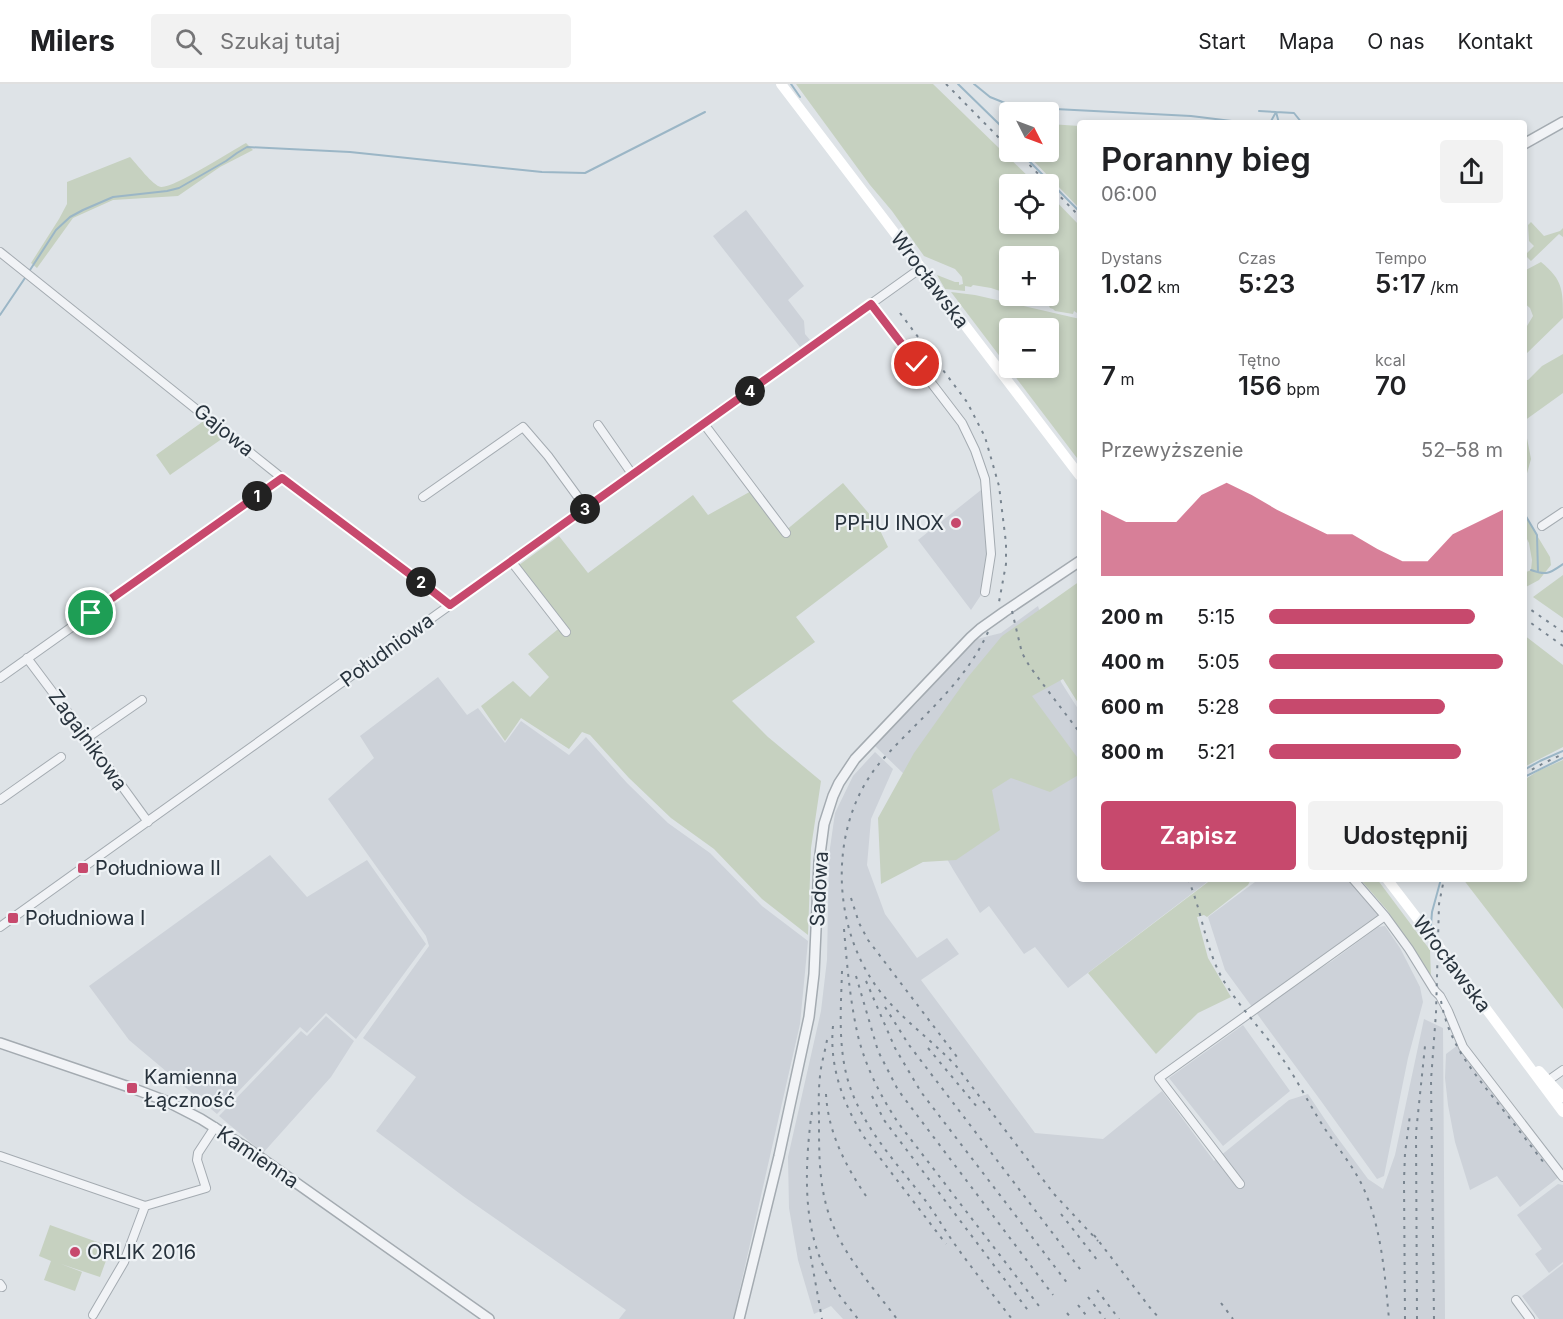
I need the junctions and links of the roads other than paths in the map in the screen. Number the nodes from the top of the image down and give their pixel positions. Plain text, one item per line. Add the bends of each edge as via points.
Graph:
1 (781, 84) edge
2 (1563, 122) edge
3 (1527, 142) edge
4 (0, 252) edge
5 (919, 269) junction
6 (875, 302) junction
7 (704, 424) junction
8 (598, 425) dead end
9 (1077, 472) edge
10 (632, 474) junction
11 (282, 478) junction
12 (423, 497) dead end
13 (586, 508) junction
14 (1563, 512) edge
15 (1542, 526) dead end
16 (786, 533) dead end
17 (511, 561) junction
18 (1077, 563) edge
19 (985, 592) dead end
20 (450, 605) junction
21 (566, 632) dead end
22 (27, 658) junction
23 (0, 678) edge
24 (142, 700) dead end
25 (87, 738) junction
26 (60, 757) dead end
27 (0, 800) edge
28 (148, 822) junction
29 (1356, 882) edge
30 (1389, 882) edge
31 (1385, 916) junction
32 (0, 927) edge
33 (0, 1043) edge
34 (1563, 1070) edge
35 (1545, 1082) junction
36 (1563, 1097) edge
37 (1563, 1112) edge
38 (215, 1127) junction
39 (0, 1156) edge
40 (1563, 1177) edge
41 (1240, 1184) dead end
42 (145, 1206) junction
43 (1516, 1300) dead end
44 (93, 1315) dead end
45 (475, 1315) edge
46 (489, 1319) edge
47 (739, 1319) edge
48 (1530, 1319) edge

1 - 5 main road, Wrocławska
2 - 3 street
4 - 11 street, Gajowa
5 - 6 street, Południowa
5 - 9 main road, Wrocławska
6 - 7 street, Południowa
6 - 19 street via 962,423 975,450 985,479 991,554
7 - 10 street, Południowa
7 - 16 street
8 - 10 street
10 - 13 street, Południowa
11 - 20 street, Gajowa
11 - 22 street
12 - 13 street via 523,427
13 - 17 street, Południowa
14 - 15 street
17 - 20 street, Południowa
17 - 21 street
18 - 47 street, Sadowa via 971,637 855,759 833,796 819,862 809,1017
20 - 28 street, Południowa
22 - 23 street
22 - 25 street, Zagajnikowa
24 - 25 street
25 - 28 street, Zagajnikowa
26 - 27 street
28 - 32 street, Południowa
29 - 31 street
30 - 35 main road, Wrocławska, bridge via 1523,1060
31 - 40 street via 1440,996 1463,1047
31 - 41 street via 1159,1078
33 - 38 street, Kamienna via 166,1101
34 - 35 street
35 - 36 main road, Wrocławska
35 - 37 main road, Wrocławska
38 - 42 street via 198,1153 206,1188
38 - 45 street, Kamienna
39 - 42 street
42 - 44 street via 124,1262
43 - 48 street
45 - 46 street, Kamienna

